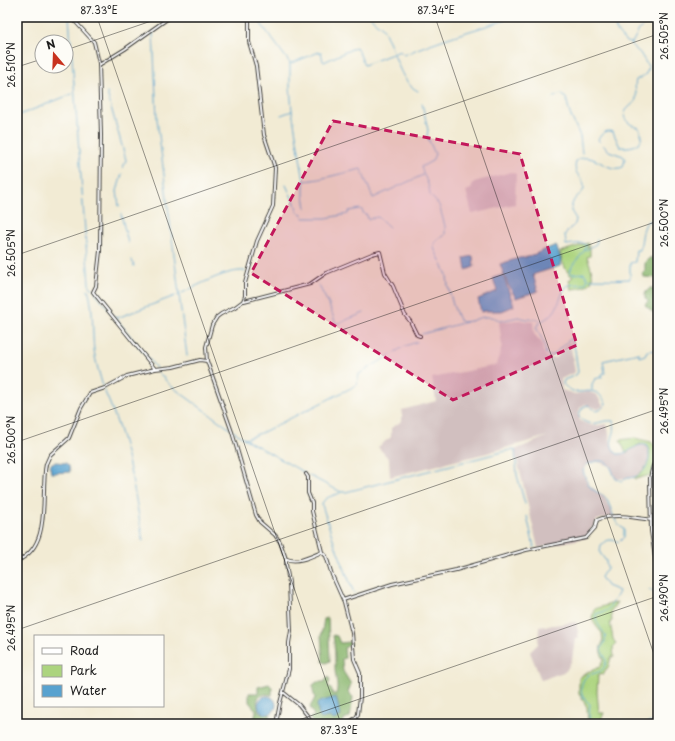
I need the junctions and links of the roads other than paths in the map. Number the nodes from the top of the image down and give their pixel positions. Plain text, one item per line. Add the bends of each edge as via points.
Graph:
1 (71, 17) edge
2 (170, 17) edge
3 (231, 17) edge
4 (241, 17) edge
5 (249, 17) edge
6 (99, 65) junction
7 (243, 301) junction
8 (420, 336) dead end
9 (207, 362) junction
10 (155, 369) junction
11 (658, 457) edge
12 (306, 474) dead end
13 (651, 520) junction
14 (322, 552) junction
15 (286, 559) junction
16 (17, 561) edge
17 (658, 577) edge
18 (343, 600) junction
19 (283, 692) junction
20 (354, 719) junction
21 (276, 724) edge
22 (314, 724) edge
23 (346, 724) edge
24 (364, 724) edge

1 - 6 street via 94,42
2 - 6 street
3 - 4 street
5 - 7 street via 249,42 256,66 264,135 276,173 272,206 257,241 245,282
6 - 10 street via 100,251 96,286 92,292
7 - 8 street via 310,284 326,273 380,252 385,273 405,315
7 - 9 street via 221,314 212,324 206,347
9 - 10 street via 200,360
9 - 15 street via 232,432 256,514 260,522 280,542
10 - 16 street via 122,378 90,393 84,401 69,438 50,455 46,464 39,538 34,548
11 - 13 street via 650,478
12 - 14 street
13 - 17 street
13 - 18 street via 618,516 597,520 595,528 586,538 526,550 456,570 392,584
14 - 15 street via 307,558 291,561
14 - 18 street via 326,556
15 - 19 street via 291,631 289,669
18 - 20 street via 352,633 354,659 360,673 358,714
19 - 21 street
19 - 22 street
20 - 23 street
20 - 24 street

